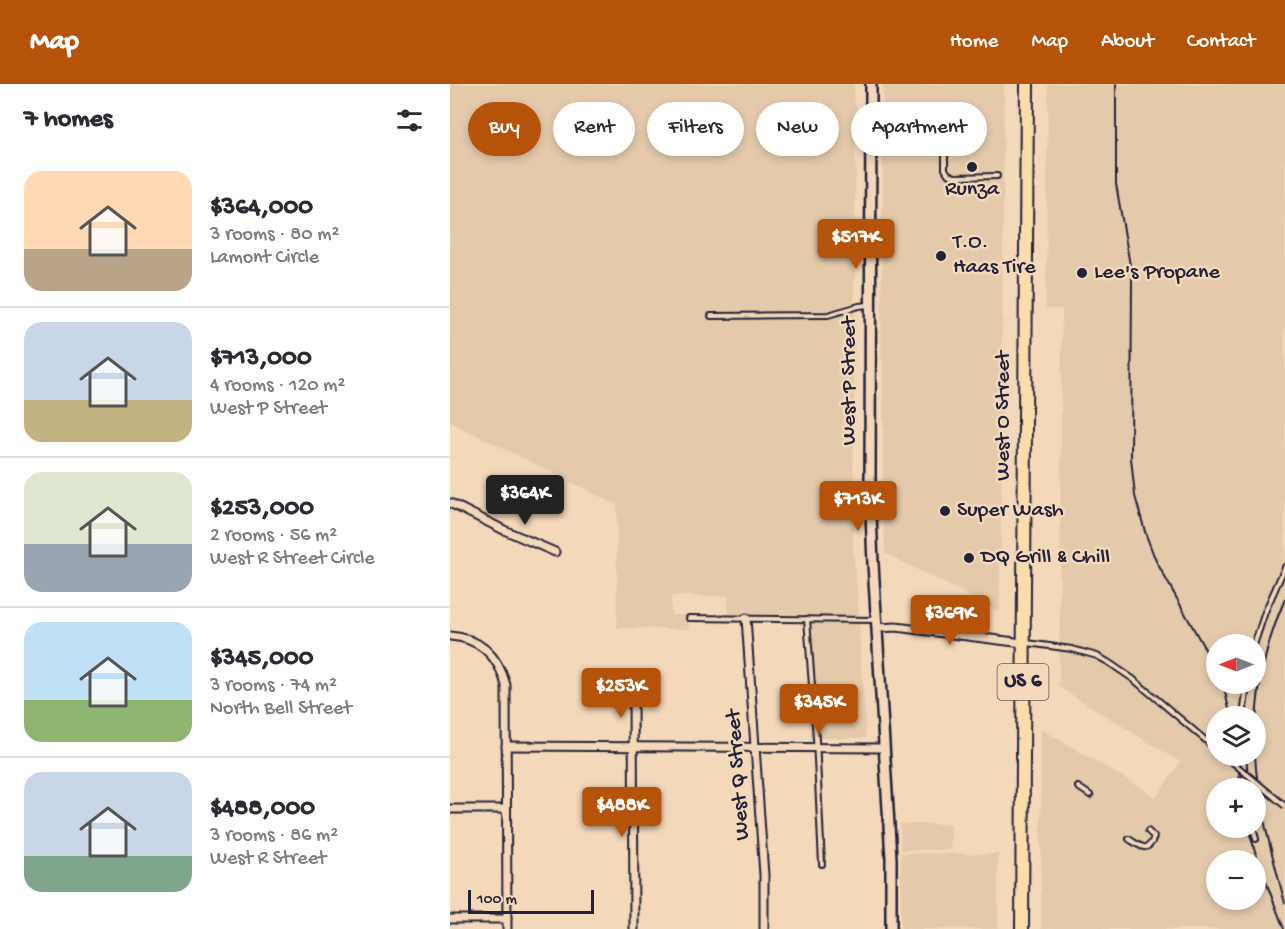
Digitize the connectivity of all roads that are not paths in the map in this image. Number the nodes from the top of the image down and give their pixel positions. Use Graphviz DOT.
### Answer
graph roads {
  1 [pos="871,84"];
  2 [pos="1027,84"];
  3 [pos="945,156"];
  4 [pos="997,177"];
  5 [pos="869,305"];
  6 [pos="711,316"];
  7 [pos="450,503"];
  8 [pos="555,552"];
  9 [pos="1285,567"];
  10 [pos="689,618"];
  11 [pos="746,618"];
  12 [pos="807,619"];
  13 [pos="876,624"];
  14 [pos="1258,634"];
  15 [pos="450,636"];
  16 [pos="1023,643"];
  17 [pos="633,691"];
  18 [pos="1206,741"];
  19 [pos="506,746"];
  20 [pos="634,747"];
  21 [pos="754,747"];
  22 [pos="816,747"];
  23 [pos="884,747"];
  24 [pos="1237,766"];
  25 [pos="1078,787"];
  26 [pos="1090,795"];
  27 [pos="1285,806"];
  28 [pos="450,809"];
  29 [pos="506,809"];
  30 [pos="1148,831"];
  31 [pos="1129,839"];
  32 [pos="822,864"];
  33 [pos="450,919"];
  34 [pos="507,919"];
  35 [pos="507,929"];
  36 [pos="634,929"];
  37 [pos="764,929"];
  38 [pos="891,929"];
  39 [pos="1022,929"];
  1 -- 5 [label="street, West P Street"];
  2 -- 16 [label="main road, West O Street / US 6"];
  3 -- 4 [label="lane"];
  5 -- 6 [label="lane"];
  5 -- 13 [label="street, West P Street"];
  7 -- 8 [label="street"];
  9 -- 14 [label="lane"];
  10 -- 11 [label="lane"];
  11 -- 12 [label="lane"];
  11 -- 21 [label="street, West Q Street"];
  12 -- 13 [label="lane"];
  12 -- 22 [label="lane"];
  13 -- 16 [label="street"];
  13 -- 23 [label="street, West P Street"];
  15 -- 19 [label="street"];
  16 -- 18 [label="lane"];
  16 -- 39 [label="main road, West O Street / US 6"];
  17 -- 20 [label="street"];
  19 -- 20 [label="street"];
  19 -- 29 [label="street"];
  20 -- 21 [label="street"];
  20 -- 36 [label="street"];
  21 -- 22 [label="street"];
  21 -- 37 [label="street, West Q Street"];
  22 -- 23 [label="street"];
  22 -- 32 [label="lane"];
  23 -- 38 [label="street, West P Street"];
  24 -- 27 [label="lane, bridge"];
  25 -- 26 [label="lane"];
  28 -- 29 [label="street"];
  29 -- 34 [label="street"];
  30 -- 31 [label="lane"];
  33 -- 34 [label="street"];
  34 -- 35 [label="street"];
}
